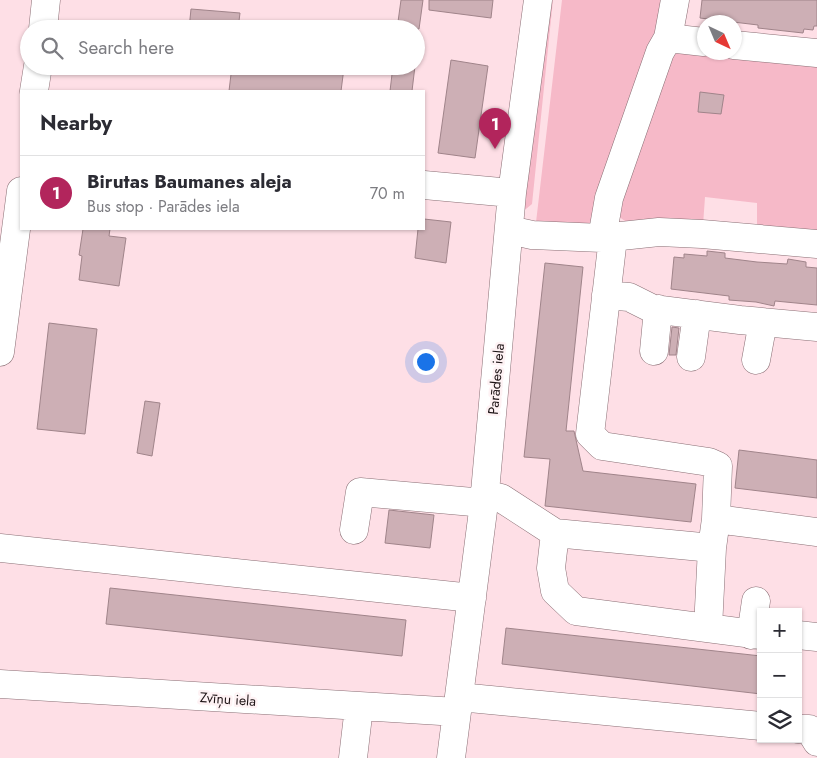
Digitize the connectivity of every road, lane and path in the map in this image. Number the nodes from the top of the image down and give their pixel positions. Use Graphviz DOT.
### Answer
graph roads {
  1 [pos="46,0"];
  2 [pos="538,0"];
  3 [pos="675,0"];
  4 [pos="44,20"];
  5 [pos="668,38"];
  6 [pos="697,41"];
  7 [pos="742,46"];
  8 [pos="817,53"];
  9 [pos="37,75"];
  10 [pos="34,90"];
  11 [pos="425,185"];
  12 [pos="512,193"];
  13 [pos="20,199"];
  14 [pos="509,230"];
  15 [pos="608,238"];
  16 [pos="817,244"];
  17 [pos="606,294"];
  18 [pos="658,309"];
  19 [pos="697,314"];
  20 [pos="763,322"];
  21 [pos="817,327"];
  22 [pos="654,351"];
  23 [pos="0,352"];
  24 [pos="691,357"];
  25 [pos="756,360"];
  26 [pos="485,499"];
  27 [pos="716,519"];
  28 [pos="354,530"];
  29 [pos="817,532"];
  30 [pos="555,533"];
  31 [pos="0,548"];
  32 [pos="712,548"];
  33 [pos="472,598"];
  34 [pos="756,601"];
  35 [pos="708,628"];
  36 [pos="756,634"];
  37 [pos="802,635"];
  38 [pos="817,637"];
  39 [pos="0,684"];
  40 [pos="458,705"];
  41 [pos="358,707"];
  42 [pos="757,726"];
  43 [pos="802,729"];
  44 [pos="817,742"];
  45 [pos="353,758"];
  46 [pos="451,758"];
  1 -- 4 [label="street"];
  2 -- 12 [label="street, Parādes iela"];
  3 -- 5 [label="street"];
  5 -- 6 [label="street"];
  5 -- 15 [label="street"];
  7 -- 8 [label="street"];
  9 -- 10 [label="street"];
  11 -- 12 [label="street"];
  12 -- 14 [label="street, Parādes iela"];
  13 -- 23 [label="street"];
  14 -- 15 [label="street"];
  14 -- 26 [label="street, Parādes iela"];
  15 -- 16 [label="street"];
  15 -- 17 [label="street"];
  17 -- 18 [label="street"];
  17 -- 27 [label="street"];
  18 -- 19 [label="street"];
  18 -- 22 [label="street"];
  19 -- 20 [label="street"];
  19 -- 24 [label="street"];
  20 -- 21 [label="street"];
  20 -- 25 [label="street"];
  26 -- 28 [label="street"];
  26 -- 30 [label="street"];
  26 -- 33 [label="street, Parādes iela"];
  27 -- 29 [label="street"];
  27 -- 32 [label="street"];
  30 -- 32 [label="street"];
  30 -- 35 [label="street"];
  31 -- 33 [label="street"];
  32 -- 35 [label="street"];
  33 -- 40 [label="street, Parādes iela"];
  34 -- 36 [label="street"];
  35 -- 36 [label="street"];
  37 -- 38 [label="street"];
  39 -- 41 [label="street, Zvīņu iela"];
  40 -- 41 [label="street, Zvīņu iela"];
  40 -- 42 [label="street, Zvīņu iela"];
  40 -- 46 [label="street, Parādes iela"];
  41 -- 45 [label="street"];
  43 -- 44 [label="street"];
}
